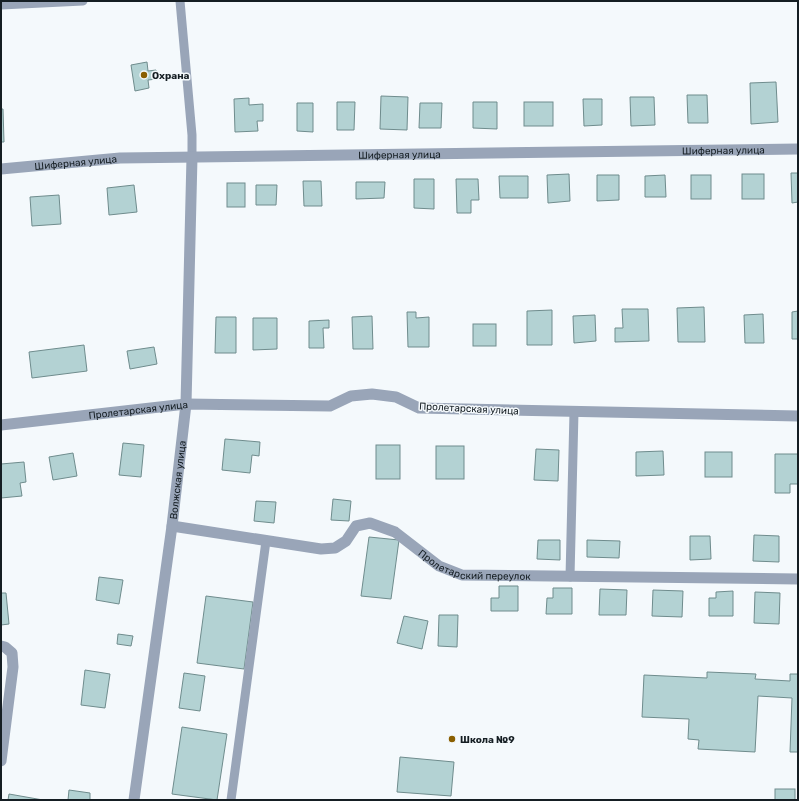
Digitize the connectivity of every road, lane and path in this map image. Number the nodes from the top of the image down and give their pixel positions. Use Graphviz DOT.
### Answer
graph roads {
  1 [pos="83,1"];
  2 [pos="180,1"];
  3 [pos="1,5"];
  4 [pos="798,149"];
  5 [pos="192,157"];
  6 [pos="1,169"];
  7 [pos="186,404"];
  8 [pos="574,412"];
  9 [pos="798,416"];
  10 [pos="1,425"];
  11 [pos="172,526"];
  12 [pos="266,541"];
  13 [pos="570,577"];
  14 [pos="798,579"];
  15 [pos="1,646"];
  16 [pos="1,761"];
  17 [pos="134,800"];
  18 [pos="231,800"];
  1 -- 3 [label="lane"];
  2 -- 5 [label="lane"];
  4 -- 5 [label="street, Шиферная улица"];
  5 -- 6 [label="street, Шиферная улица"];
  5 -- 7 [label="street, Волжская улица"];
  7 -- 8 [label="street, Пролетарская улица"];
  7 -- 10 [label="street, Пролетарская улица"];
  7 -- 11 [label="street, Волжская улица"];
  8 -- 9 [label="street, Пролетарская улица"];
  8 -- 13 [label="lane"];
  11 -- 12 [label="street, Пролетарский переулок"];
  11 -- 17 [label="street, Волжская улица"];
  12 -- 13 [label="street, Пролетарский переулок"];
  12 -- 18 [label="lane"];
  13 -- 14 [label="street, Пролетарский переулок"];
  15 -- 16 [label="street"];
}
